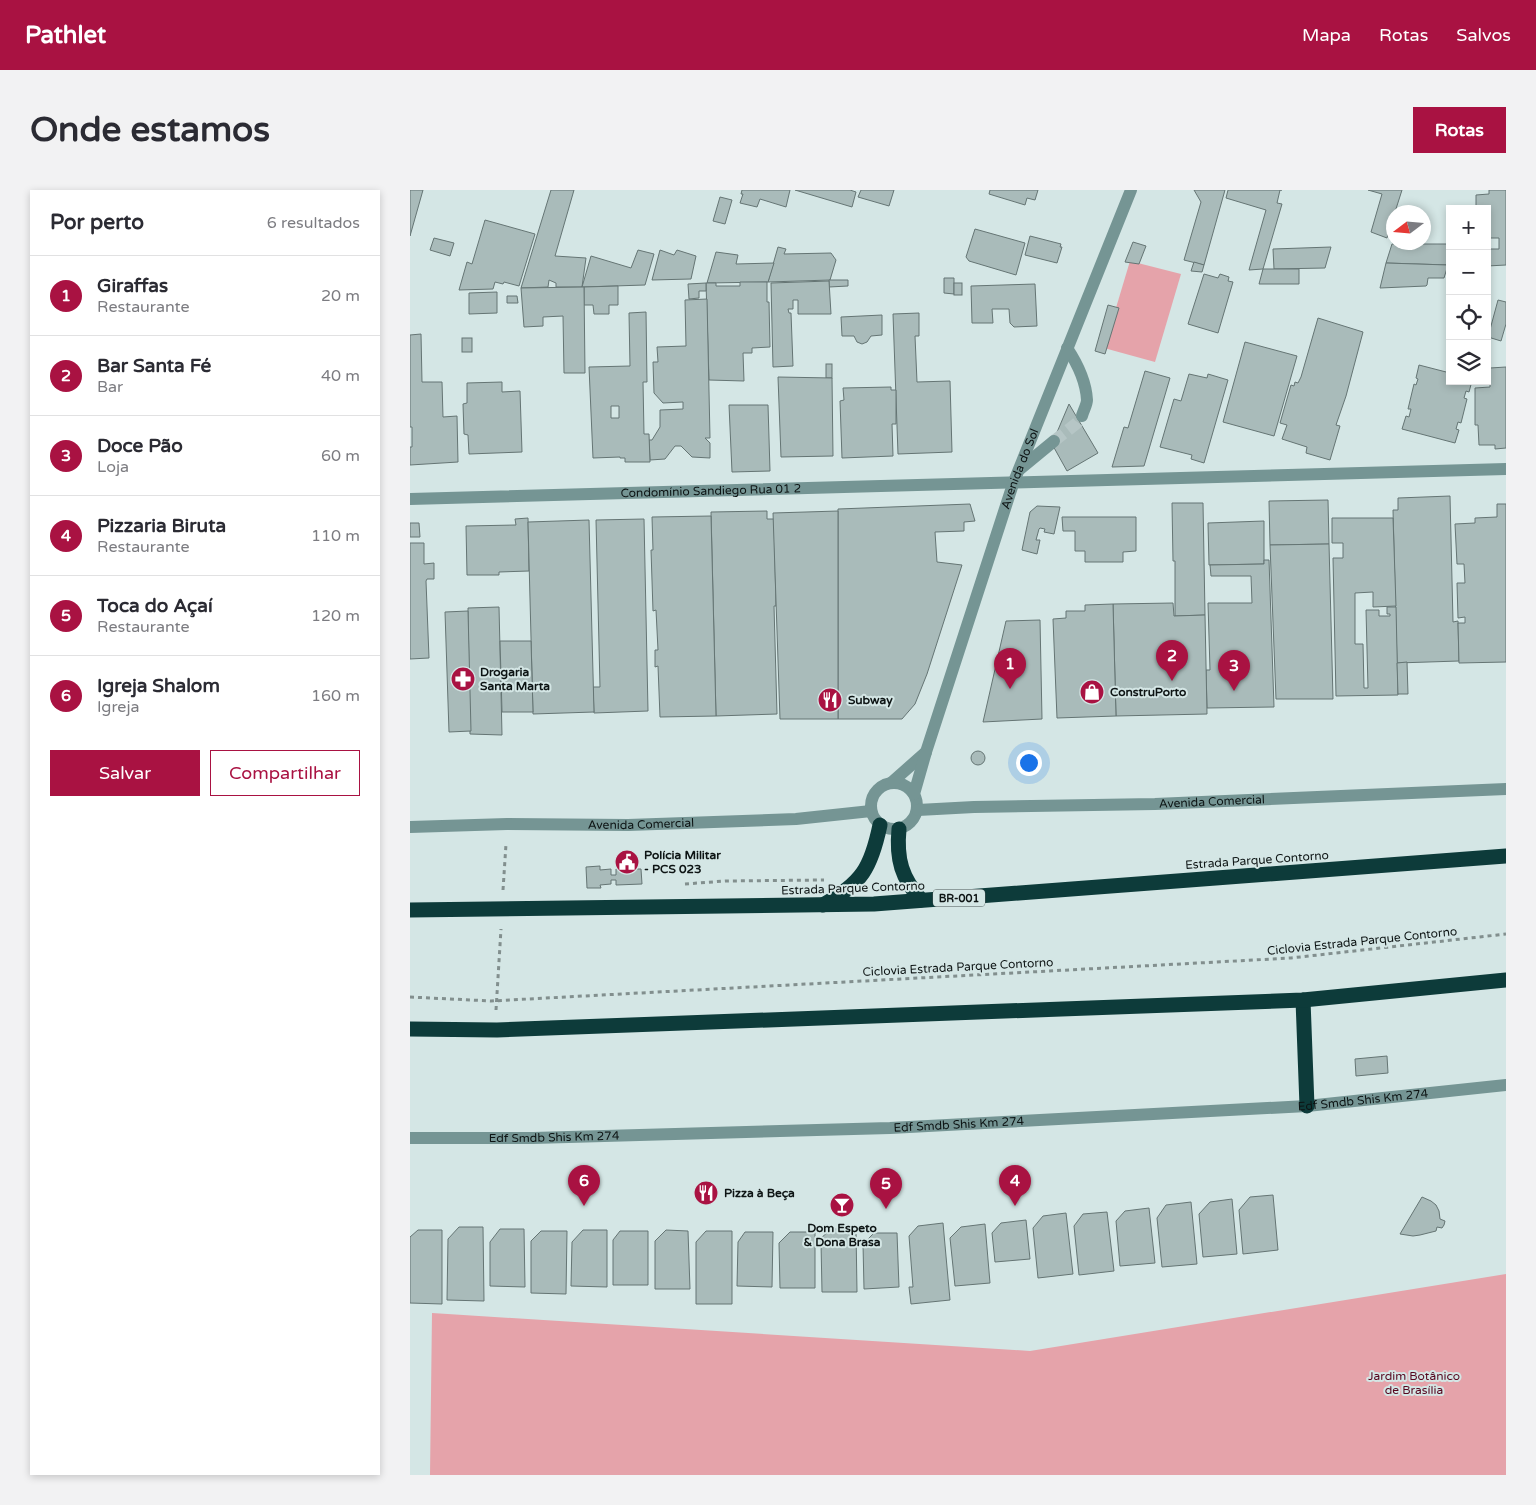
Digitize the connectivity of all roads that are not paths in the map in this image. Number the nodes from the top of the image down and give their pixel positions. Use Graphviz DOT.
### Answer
graph roads {
  1 [pos="1131,190"];
  2 [pos="1067,348"];
  3 [pos="1082,416"];
  4 [pos="1054,441"];
  5 [pos="1506,469"];
  6 [pos="1018,470"];
  7 [pos="1013,484"];
  8 [pos="410,500"];
  9 [pos="926,752"];
  10 [pos="891,783"];
  11 [pos="1506,788"];
  12 [pos="914,794"];
  13 [pos="918,810"];
  14 [pos="871,811"];
  15 [pos="880,825"];
  16 [pos="410,827"];
  17 [pos="899,830"];
  18 [pos="1506,856"];
  19 [pos="921,900"];
  20 [pos="822,906"];
  21 [pos="410,910"];
  22 [pos="1506,980"];
  23 [pos="1304,1000"];
  24 [pos="410,1030"];
  25 [pos="1506,1085"];
  26 [pos="1307,1106"];
  27 [pos="410,1138"];
  1 -- 2 [label="street, Avenida do Sol"];
  2 -- 3 [label="street"];
  2 -- 6 [label="street, Avenida do Sol"];
  4 -- 6 [label="street"];
  5 -- 7 [label="street, Condomínio Sandiego Rua 01 2"];
  6 -- 7 [label="street, Avenida do Sol"];
  7 -- 8 [label="street, Condomínio Sandiego Rua 01 2"];
  7 -- 9 [label="street, Avenida do Sol"];
  9 -- 10 [label="street"];
  9 -- 12 [label="street, Avenida do Sol"];
  10 -- 12 [label="street"];
  10 -- 14 [label="street"];
  11 -- 13 [label="street, Avenida Comercial"];
  12 -- 13 [label="street"];
  13 -- 17 [label="street"];
  14 -- 15 [label="street"];
  14 -- 16 [label="street, Avenida Comercial"];
  15 -- 17 [label="street"];
  15 -- 20 [label="highway"];
  17 -- 19 [label="highway"];
  18 -- 19 [label="highway, Estrada Parque Contorno / BR-001"];
  19 -- 20 [label="highway, Estrada Parque Contorno / BR-001"];
  20 -- 21 [label="highway, Estrada Parque Contorno / BR-001"];
  22 -- 23 [label="highway"];
  23 -- 24 [label="highway"];
  23 -- 26 [label="highway"];
  25 -- 26 [label="street, Edf Smdb Shis Km 274"];
  26 -- 27 [label="street, Edf Smdb Shis Km 274"];
}
